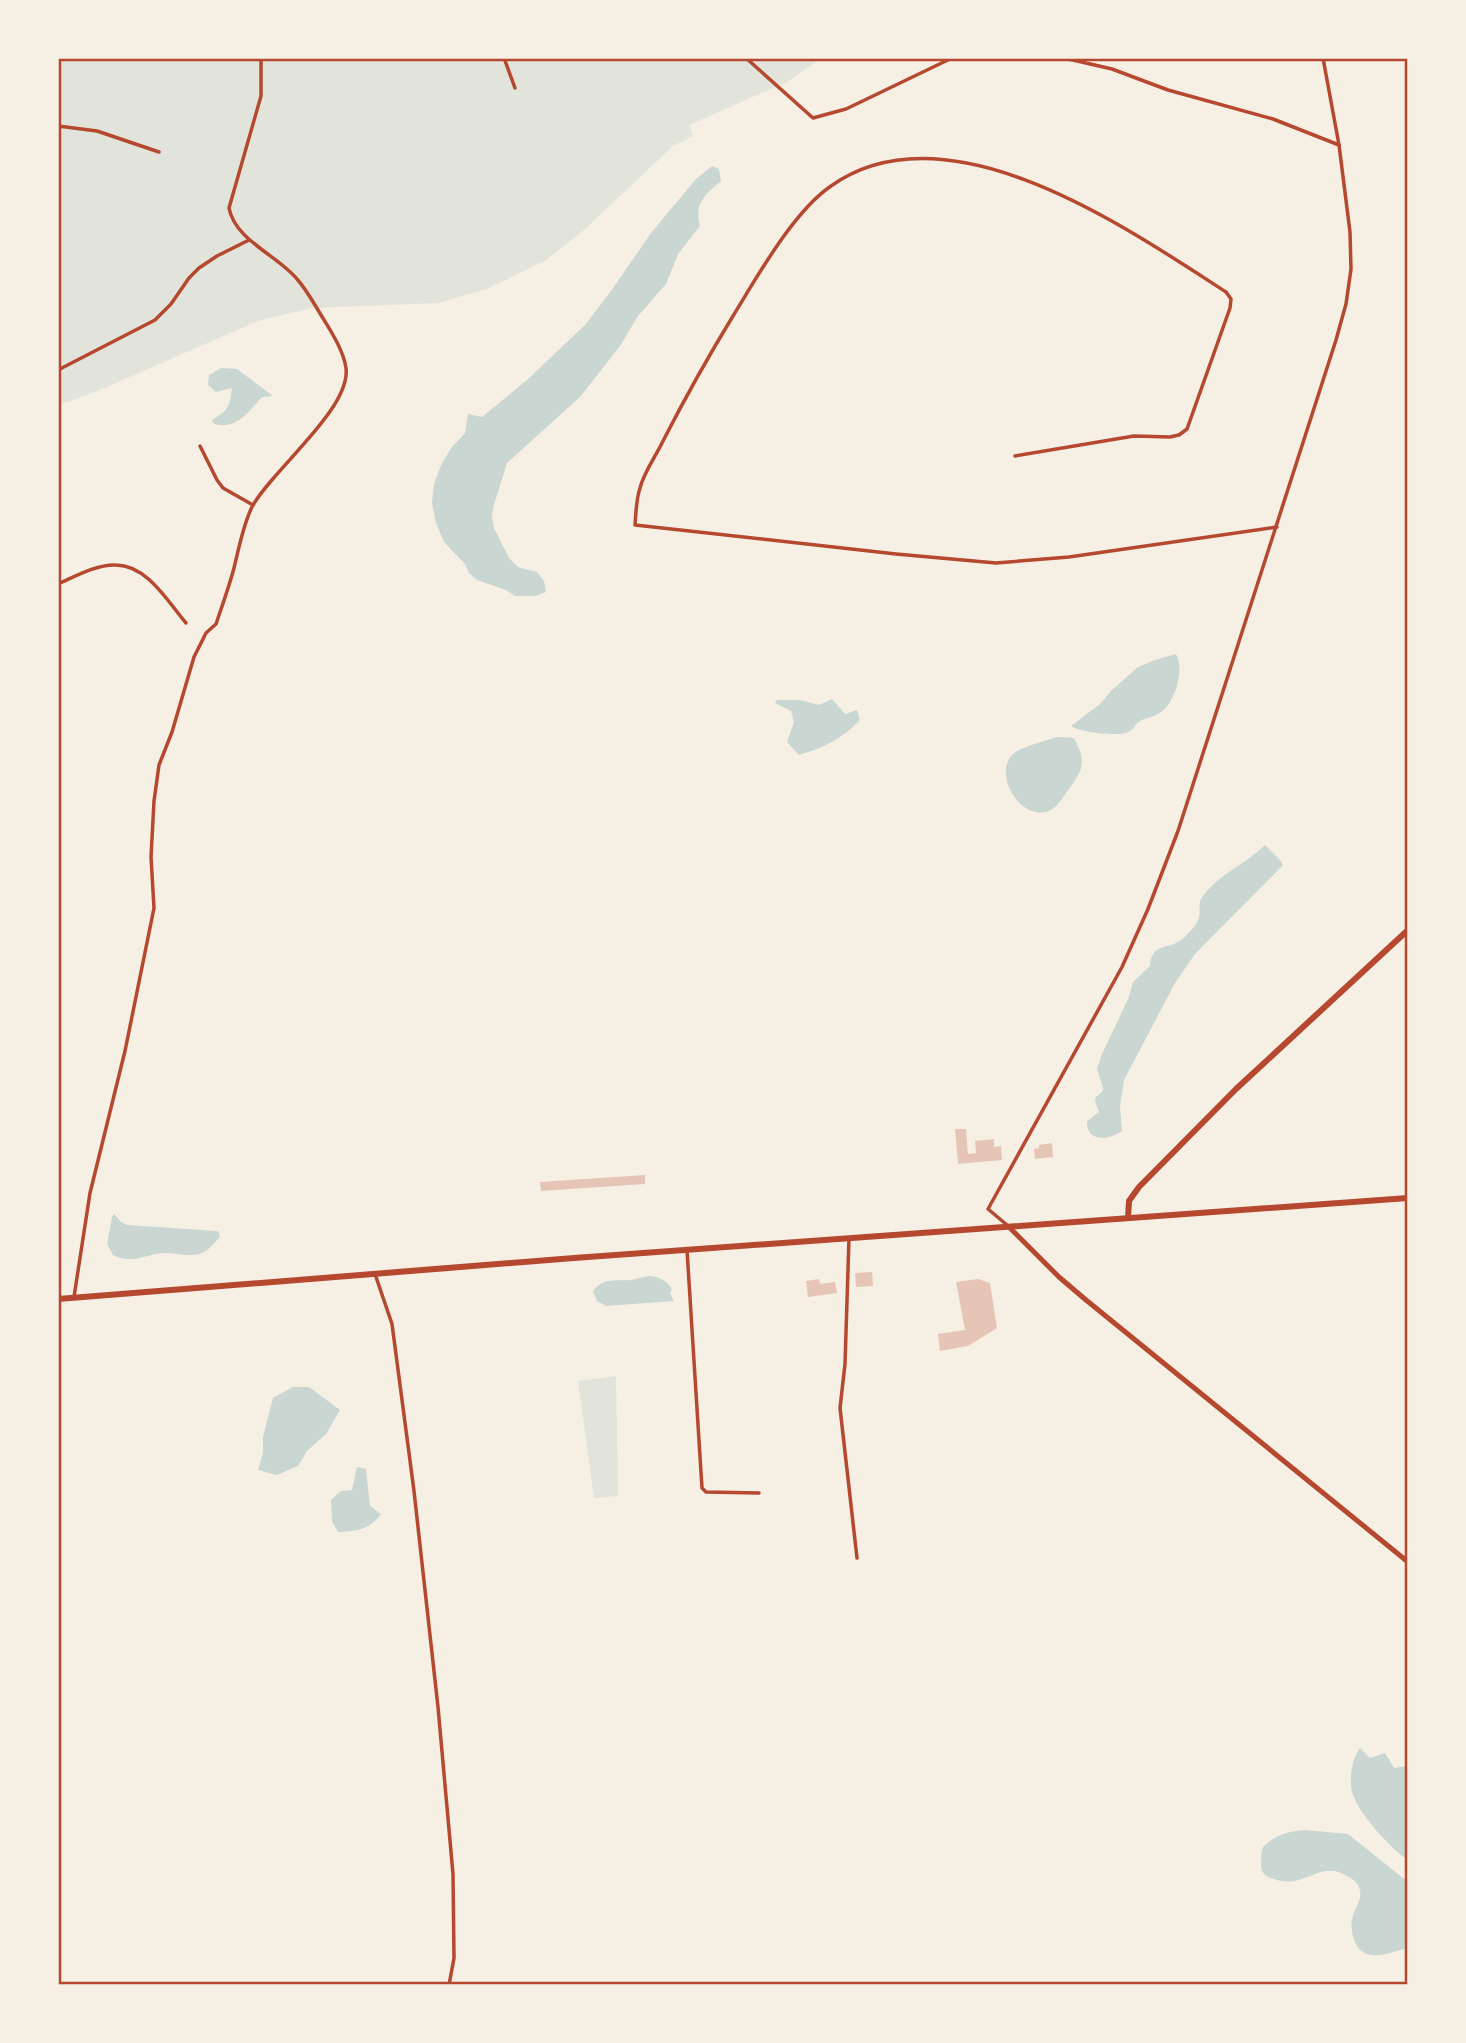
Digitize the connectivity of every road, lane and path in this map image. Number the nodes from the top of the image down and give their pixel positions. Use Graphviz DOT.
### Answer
graph roads {
  1 [pos="261,58"];
  2 [pos="505,58"];
  3 [pos="746,58"];
  4 [pos="952,58"];
  5 [pos="1064,58"];
  6 [pos="1323,58"];
  7 [pos="515,88"];
  8 [pos="58,126"];
  9 [pos="1339,145"];
  10 [pos="159,152"];
  11 [pos="250,240"];
  12 [pos="58,370"];
  13 [pos="201,446"];
  14 [pos="1015,456"];
  15 [pos="253,505"];
  16 [pos="1277,527"];
  17 [pos="58,582"];
  18 [pos="186,623"];
  19 [pos="1408,930"];
  20 [pos="1408,1198"];
  21 [pos="1128,1218"];
  22 [pos="1009,1227"];
  23 [pos="849,1238"];
  24 [pos="687,1250"];
  25 [pos="375,1274"];
  26 [pos="74,1298"];
  27 [pos="58,1299"];
  28 [pos="760,1493"];
  29 [pos="857,1558"];
  30 [pos="1408,1562"];
  31 [pos="449,1985"];
  1 -- 11 [label="street"];
  2 -- 7 [label="street"];
  3 -- 4 [label="street"];
  5 -- 9 [label="street"];
  6 -- 9 [label="street"];
  8 -- 10 [label="street"];
  9 -- 16 [label="street"];
  11 -- 12 [label="street"];
  11 -- 15 [label="street"];
  13 -- 15 [label="street"];
  14 -- 16 [label="street"];
  15 -- 26 [label="street"];
  16 -- 22 [label="street"];
  17 -- 18 [label="street"];
  19 -- 21 [label="main road"];
  20 -- 21 [label="main road"];
  21 -- 22 [label="main road"];
  22 -- 23 [label="main road"];
  22 -- 30 [label="main road"];
  23 -- 24 [label="main road"];
  23 -- 29 [label="street"];
  24 -- 25 [label="main road"];
  24 -- 28 [label="street"];
  25 -- 26 [label="main road"];
  25 -- 31 [label="street"];
  26 -- 27 [label="main road"];
}
